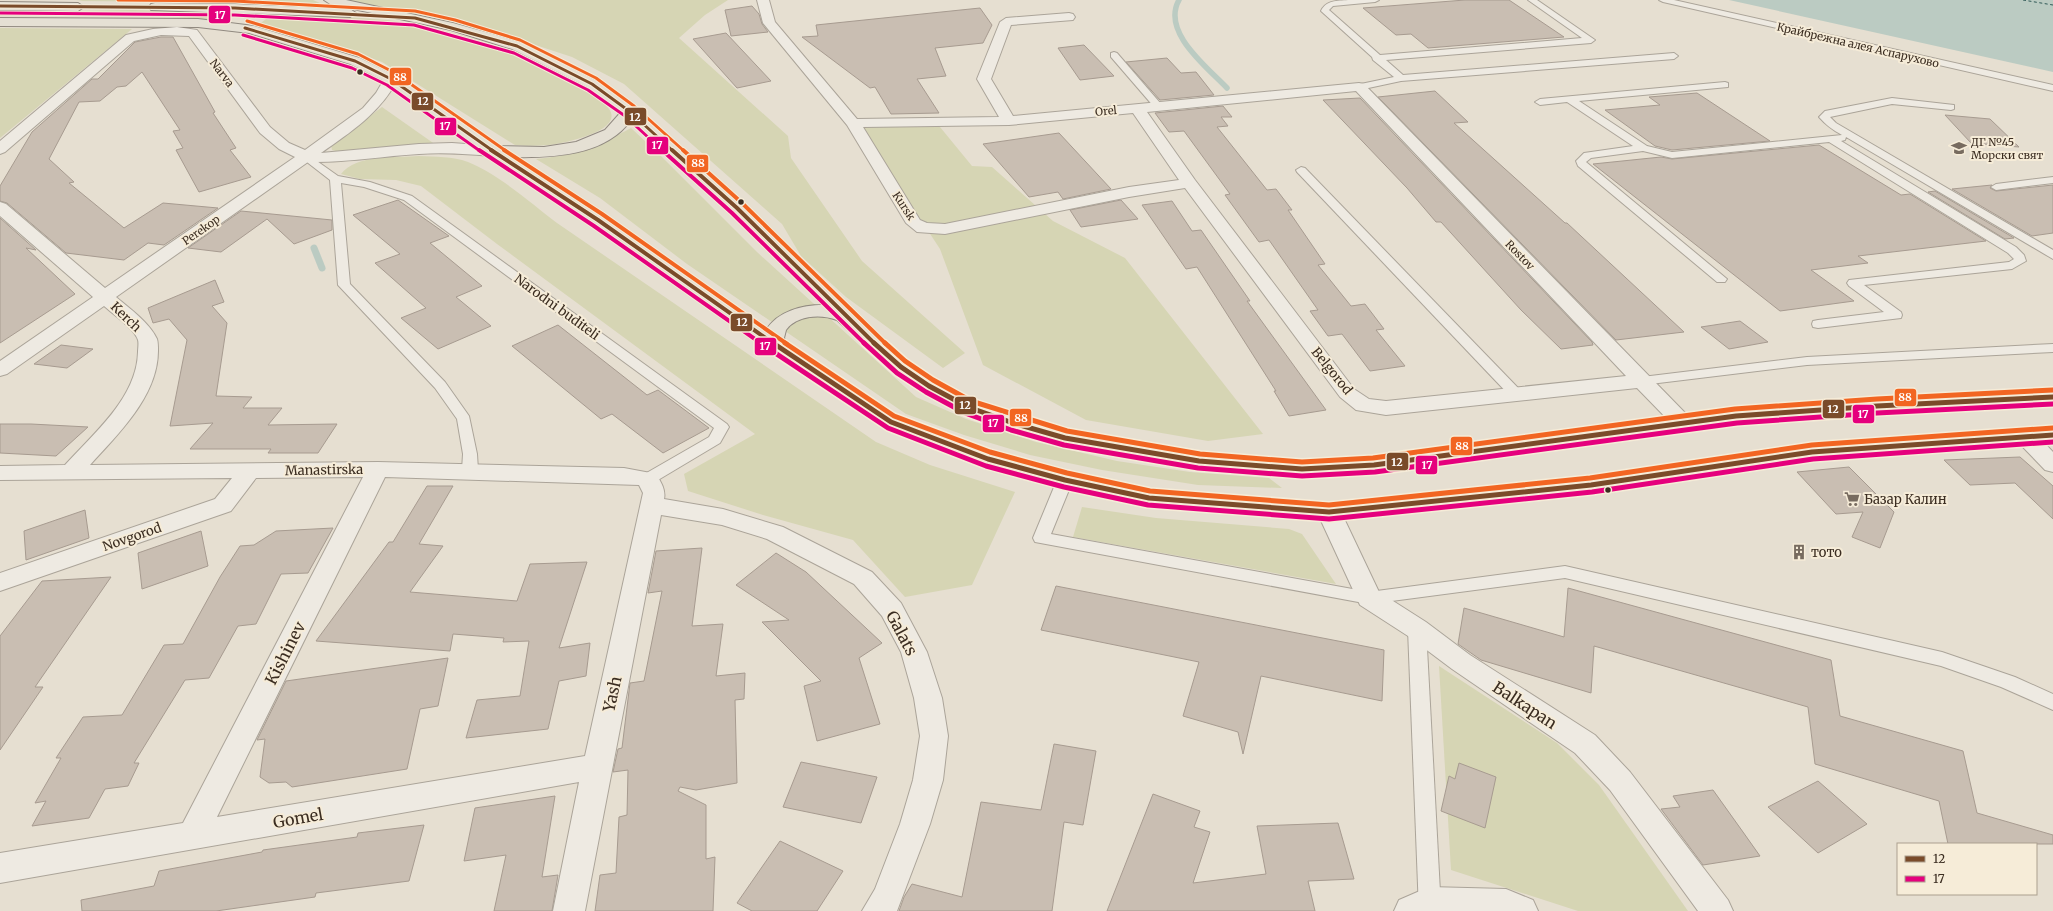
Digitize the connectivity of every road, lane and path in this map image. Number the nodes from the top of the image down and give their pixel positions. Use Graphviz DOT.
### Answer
graph roads {
  1 [pos="51,0"];
  2 [pos="330,0"];
  3 [pos="763,0"];
  4 [pos="1375,0"];
  5 [pos="1532,0"];
  6 [pos="1663,0"];
  7 [pos="0,5"];
  8 [pos="294,10"];
  9 [pos="1069,17"];
  10 [pos="415,18"];
  11 [pos="0,22"];
  12 [pos="250,29"];
  13 [pos="1114,55"];
  14 [pos="1674,56"];
  15 [pos="1376,58"];
  16 [pos="1400,78"];
  17 [pos="391,79"];
  18 [pos="1725,85"];
  19 [pos="1359,87"];
  20 [pos="2053,88"];
  21 [pos="1570,100"];
  22 [pos="1540,102"];
  23 [pos="1158,106"];
  24 [pos="1951,107"];
  25 [pos="1137,108"];
  26 [pos="629,111"];
  27 [pos="1009,121"];
  28 [pos="853,123"];
  29 [pos="1852,137"];
  30 [pos="1831,139"];
  31 [pos="1643,148"];
  32 [pos="0,149"];
  33 [pos="493,151"];
  34 [pos="308,157"];
  35 [pos="1302,170"];
  36 [pos="335,179"];
  37 [pos="2053,180"];
  38 [pos="1189,183"];
  39 [pos="1996,187"];
  40 [pos="0,207"];
  41 [pos="2053,255"];
  42 [pos="1721,279"];
  43 [pos="105,296"];
  44 [pos="844,316"];
  45 [pos="1818,324"];
  46 [pos="778,346"];
  47 [pos="2053,348"];
  48 [pos="0,370"];
  49 [pos="1642,381"];
  50 [pos="1516,395"];
  51 [pos="2053,397"];
  52 [pos="1683,422"];
  53 [pos="2053,435"];
  54 [pos="2025,436"];
  55 [pos="2053,465"];
  56 [pos="378,470"];
  57 [pos="470,470"];
  58 [pos="249,471"];
  59 [pos="71,472"];
  60 [pos="0,473"];
  61 [pos="1065,480"];
  62 [pos="650,492"];
  63 [pos="1329,512"];
  64 [pos="8,579"];
  65 [pos="0,598"];
  66 [pos="1369,598"];
  67 [pos="1418,629"];
  68 [pos="2053,702"];
  69 [pos="597,766"];
  70 [pos="192,836"];
  71 [pos="0,868"];
  72 [pos="1423,908"];
  73 [pos="569,911"];
  74 [pos="878,911"];
  75 [pos="1522,911"];
  76 [pos="1717,911"];
  1 -- 7 [label="main road"];
  2 -- 10 [label="main road"];
  3 -- 28 [label="street, Kursk"];
  4 -- 15 [label="lane"];
  5 -- 15 [label="lane"];
  6 -- 20 [label="lane, Крайбрежна алея Аспарухово"];
  7 -- 8 [label="main road"];
  8 -- 10 [label="main road"];
  8 -- 12 [label="main road"];
  9 -- 27 [label="street"];
  10 -- 26 [label="main road"];
  11 -- 12 [label="main road"];
  12 -- 17 [label="main road"];
  13 -- 23 [label="lane"];
  14 -- 16 [label="lane"];
  15 -- 16 [label="lane"];
  16 -- 19 [label="lane"];
  17 -- 33 [label="main road"];
  17 -- 34 [label="street, Perekop"];
  18 -- 21 [label="lane"];
  19 -- 23 [label="street, Orel"];
  19 -- 49 [label="street, Rostov"];
  21 -- 22 [label="lane"];
  21 -- 31 [label="lane"];
  23 -- 25 [label="street, Orel"];
  24 -- 29 [label="lane"];
  25 -- 27 [label="street, Orel"];
  25 -- 38 [label="street, Belgorod"];
  26 -- 33 [label="main road"];
  26 -- 44 [label="main road"];
  27 -- 28 [label="street, Orel"];
  28 -- 38 [label="street, Kursk"];
  29 -- 30 [label="lane"];
  29 -- 41 [label="lane"];
  30 -- 31 [label="lane"];
  30 -- 45 [label="lane"];
  31 -- 42 [label="lane"];
  32 -- 34 [label="street, Narva"];
  33 -- 34 [label="street"];
  33 -- 46 [label="main road"];
  34 -- 36 [label="lane"];
  34 -- 43 [label="street, Perekop"];
  35 -- 50 [label="lane"];
  36 -- 57 [label="lane"];
  36 -- 62 [label="lane, Narodni buditeli"];
  37 -- 39 [label="lane"];
  38 -- 50 [label="street, Belgorod"];
  40 -- 43 [label="street, Kerch"];
  43 -- 48 [label="street, Perekop"];
  43 -- 59 [label="street, Kerch"];
  44 -- 46 [label="main road"];
  44 -- 52 [label="main road"];
  46 -- 61 [label="main road"];
  47 -- 49 [label="lane"];
  49 -- 50 [label="street, Belgorod"];
  49 -- 52 [label="street, Rostov"];
  51 -- 52 [label="main road"];
  53 -- 54 [label="main road"];
  54 -- 55 [label="street"];
  54 -- 63 [label="main road"];
  56 -- 57 [label="street, Manastirska"];
  56 -- 58 [label="street, Manastirska"];
  56 -- 70 [label="street, Kishinev"];
  57 -- 62 [label="street, Manastirska"];
  58 -- 59 [label="street, Manastirska"];
  58 -- 64 [label="street, Novgorod"];
  59 -- 60 [label="street, Manastirska"];
  61 -- 63 [label="main road"];
  61 -- 66 [label="lane"];
  62 -- 69 [label="street, Yash"];
  62 -- 74 [label="street, Galats"];
  63 -- 66 [label="street"];
  64 -- 65 [label="street"];
  66 -- 67 [label="street, Balkapan"];
  66 -- 68 [label="lane"];
  67 -- 72 [label="lane"];
  67 -- 76 [label="street, Balkapan"];
  69 -- 70 [label="street, Gomel"];
  69 -- 73 [label="street, Yash"];
  70 -- 71 [label="street, Gomel"];
  72 -- 75 [label="street"];
}
